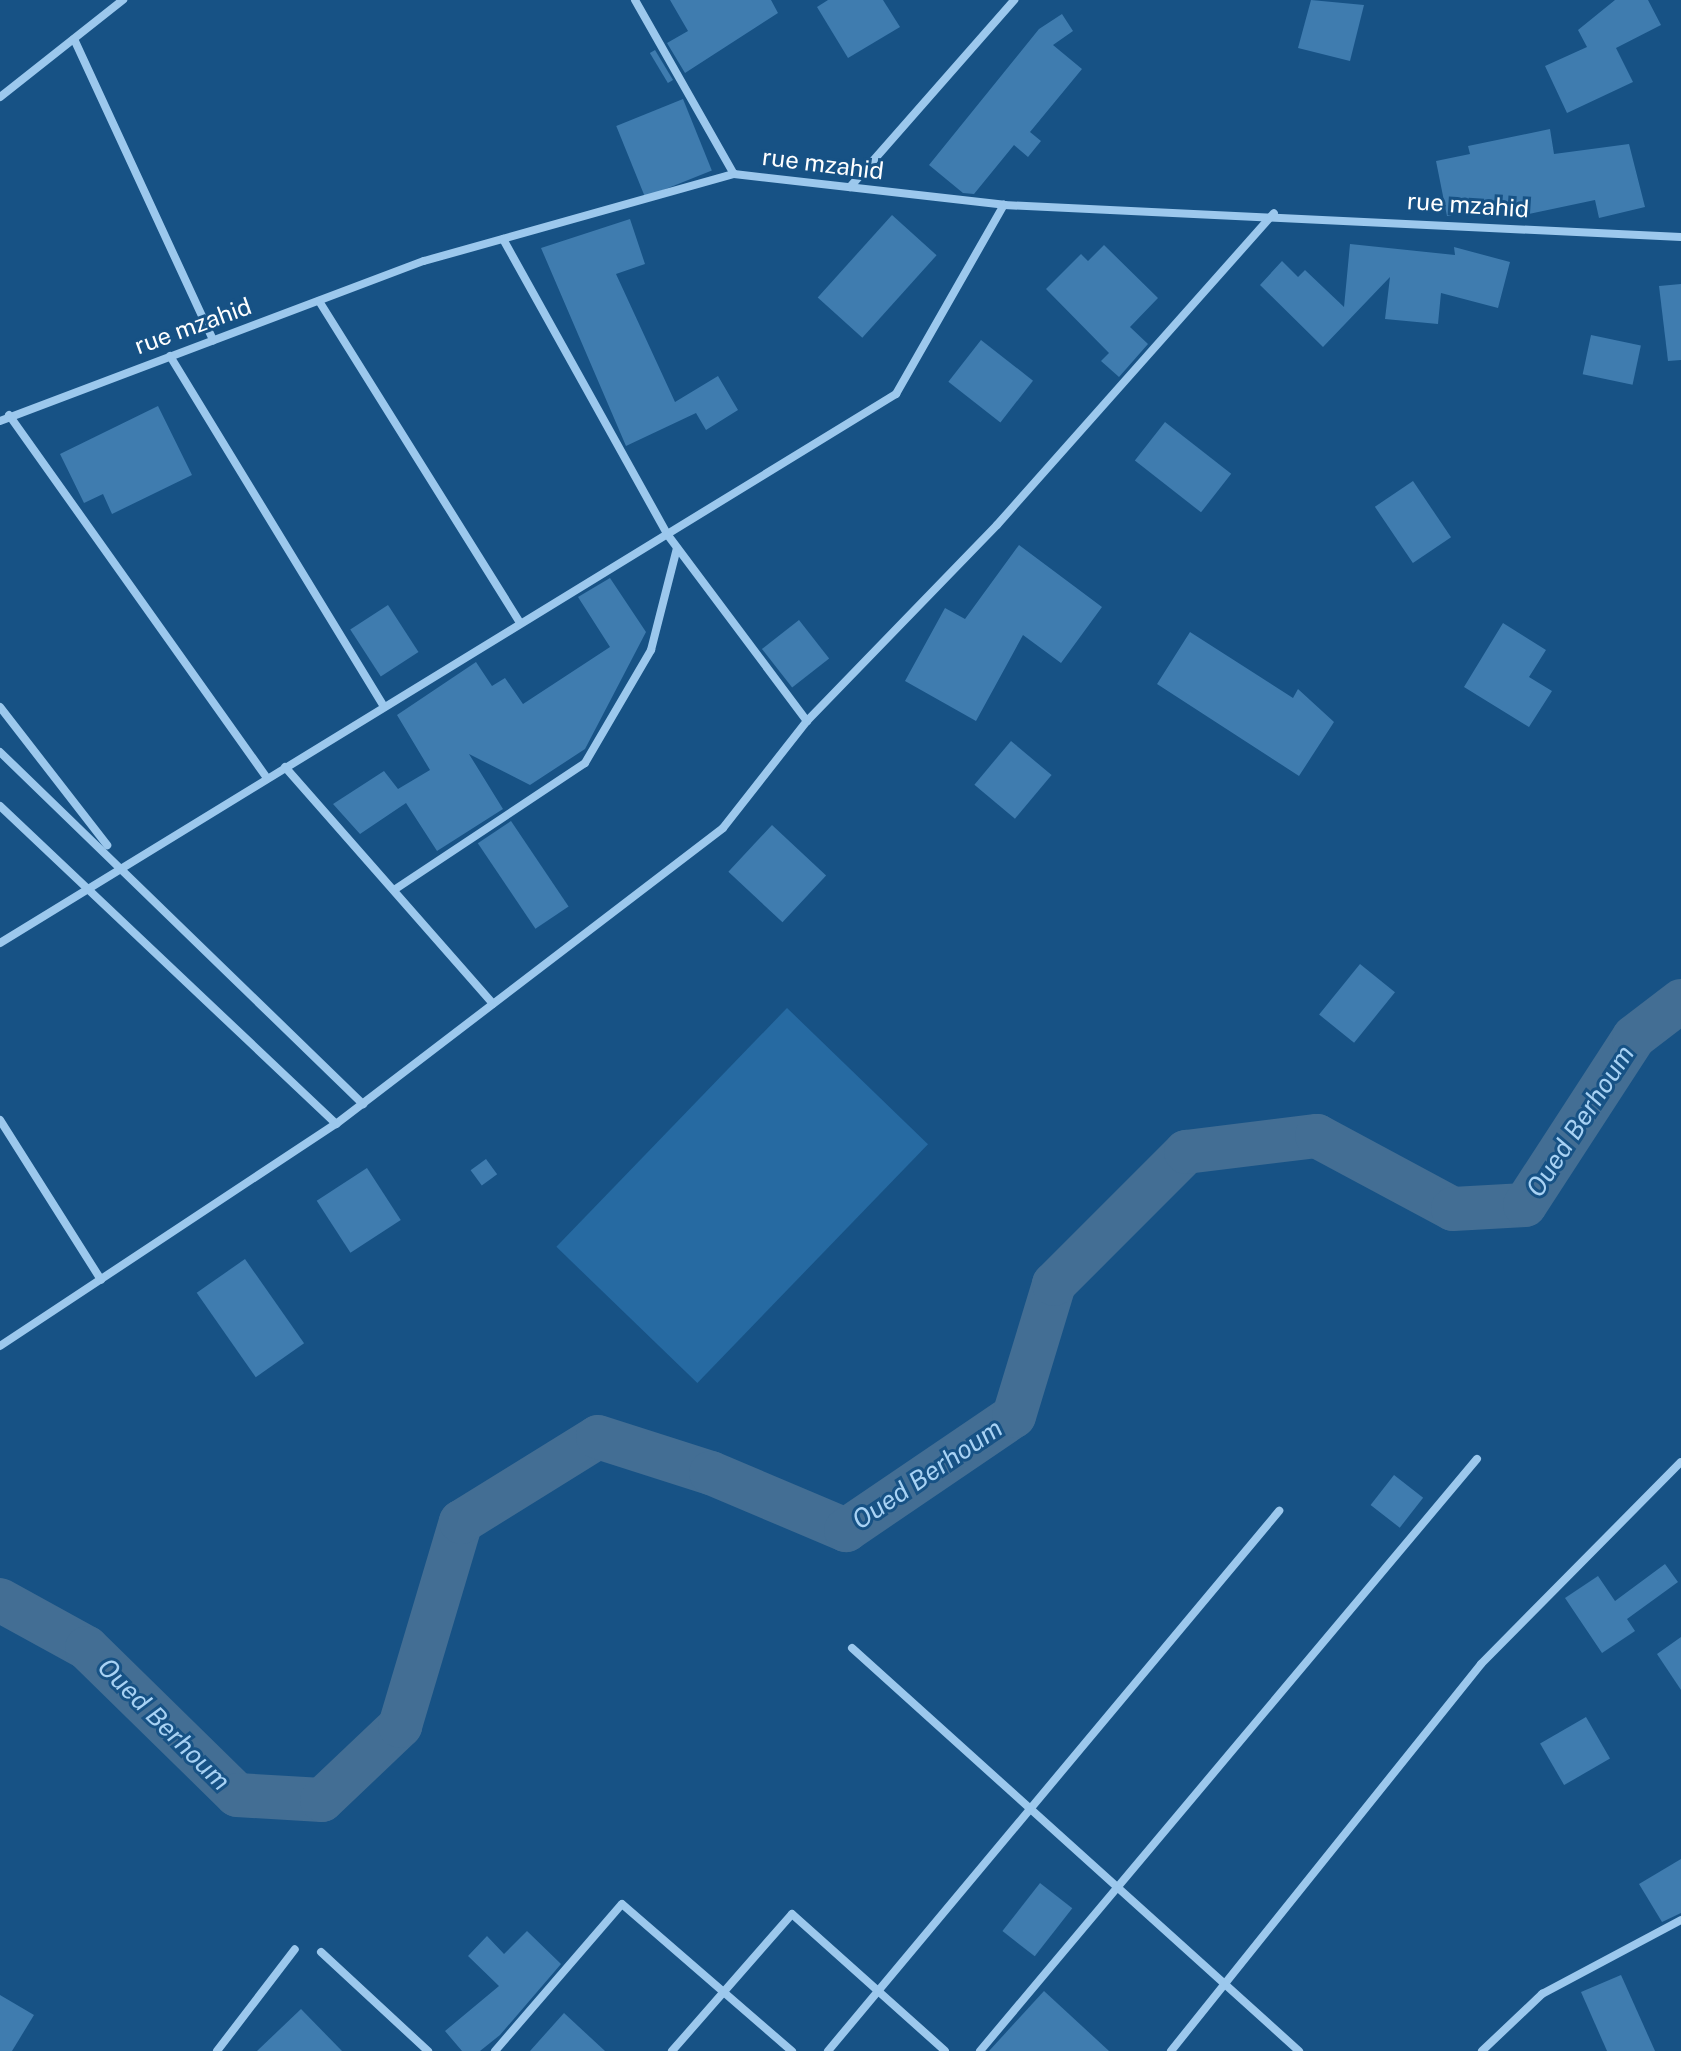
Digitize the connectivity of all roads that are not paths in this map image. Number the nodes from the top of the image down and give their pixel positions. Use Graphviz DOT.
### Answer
graph roads {
  1 [pos="123,0"];
  2 [pos="635,0"];
  3 [pos="1014,0"];
  4 [pos="74,39"];
  5 [pos="0,97"];
  6 [pos="734,174"];
  7 [pos="850,187"];
  8 [pos="1004,205"];
  9 [pos="1274,213"];
  10 [pos="1681,237"];
  11 [pos="503,239"];
  12 [pos="319,301"];
  13 [pos="213,340"];
  14 [pos="170,356"];
  15 [pos="9,415"];
  16 [pos="0,421"];
  17 [pos="667,534"];
  18 [pos="677,548"];
  19 [pos="520,623"];
  20 [pos="0,707"];
  21 [pos="384,707"];
  22 [pos="807,721"];
  23 [pos="0,752"];
  24 [pos="285,767"];
  25 [pos="267,778"];
  26 [pos="0,806"];
  27 [pos="123,866"];
  28 [pos="84,890"];
  29 [pos="394,890"];
  30 [pos="0,943"];
  31 [pos="493,1004"];
  32 [pos="363,1104"];
  33 [pos="0,1120"];
  34 [pos="336,1124"];
  35 [pos="101,1280"];
  36 [pos="0,1346"];
  37 [pos="1477,1459"];
  38 [pos="1681,1462"];
  39 [pos="1279,1511"];
  40 [pos="852,1648"];
  41 [pos="1030,1809"];
  42 [pos="1117,1888"];
  43 [pos="1681,1920"];
  44 [pos="295,1949"];
  45 [pos="321,1952"];
  46 [pos="1223,1985"];
  47 [pos="724,1989"];
  48 [pos="878,1993"];
  49 [pos="217,2051"];
  50 [pos="428,2051"];
  51 [pos="495,2051"];
  52 [pos="672,2051"];
  53 [pos="792,2051"];
  54 [pos="828,2051"];
  55 [pos="945,2051"];
  56 [pos="980,2051"];
  57 [pos="1171,2051"];
  58 [pos="1299,2051"];
  59 [pos="1482,2051"];
  1 -- 4 [label="street"];
  2 -- 6 [label="street"];
  3 -- 7 [label="street"];
  4 -- 5 [label="street"];
  4 -- 13 [label="street"];
  6 -- 7 [label="street, rue mzahid"];
  6 -- 11 [label="street, rue mzahid"];
  7 -- 8 [label="street, rue mzahid"];
  8 -- 9 [label="street, rue mzahid"];
  8 -- 17 [label="street"];
  9 -- 10 [label="street, rue mzahid"];
  9 -- 22 [label="street"];
  11 -- 12 [label="street, rue mzahid"];
  11 -- 17 [label="street"];
  12 -- 13 [label="street, rue mzahid"];
  12 -- 19 [label="street"];
  13 -- 14 [label="street, rue mzahid"];
  14 -- 15 [label="street, rue mzahid"];
  14 -- 21 [label="street"];
  15 -- 16 [label="street, rue mzahid"];
  15 -- 25 [label="street"];
  17 -- 18 [label="street"];
  17 -- 19 [label="street"];
  18 -- 22 [label="street"];
  18 -- 29 [label="street"];
  19 -- 21 [label="street"];
  20 -- 27 [label="street"];
  21 -- 24 [label="street"];
  22 -- 31 [label="street"];
  23 -- 27 [label="street"];
  24 -- 25 [label="street"];
  24 -- 29 [label="street"];
  25 -- 27 [label="street"];
  26 -- 28 [label="street"];
  27 -- 28 [label="street"];
  27 -- 32 [label="street"];
  28 -- 30 [label="street"];
  28 -- 34 [label="street"];
  29 -- 31 [label="street"];
  31 -- 32 [label="street"];
  32 -- 34 [label="street"];
  33 -- 35 [label="street"];
  34 -- 35 [label="street"];
  35 -- 36 [label="street"];
  37 -- 42 [label="street"];
  38 -- 46 [label="street"];
  39 -- 41 [label="street"];
  40 -- 41 [label="street"];
  41 -- 42 [label="street"];
  41 -- 48 [label="street"];
  42 -- 46 [label="street"];
  42 -- 56 [label="street"];
  43 -- 59 [label="street"];
  44 -- 49 [label="street"];
  45 -- 50 [label="street"];
  46 -- 57 [label="street"];
  46 -- 58 [label="street"];
  47 -- 48 [label="street"];
  47 -- 51 [label="street"];
  47 -- 52 [label="street"];
  47 -- 53 [label="street"];
  48 -- 54 [label="street"];
  48 -- 55 [label="street"];
}
